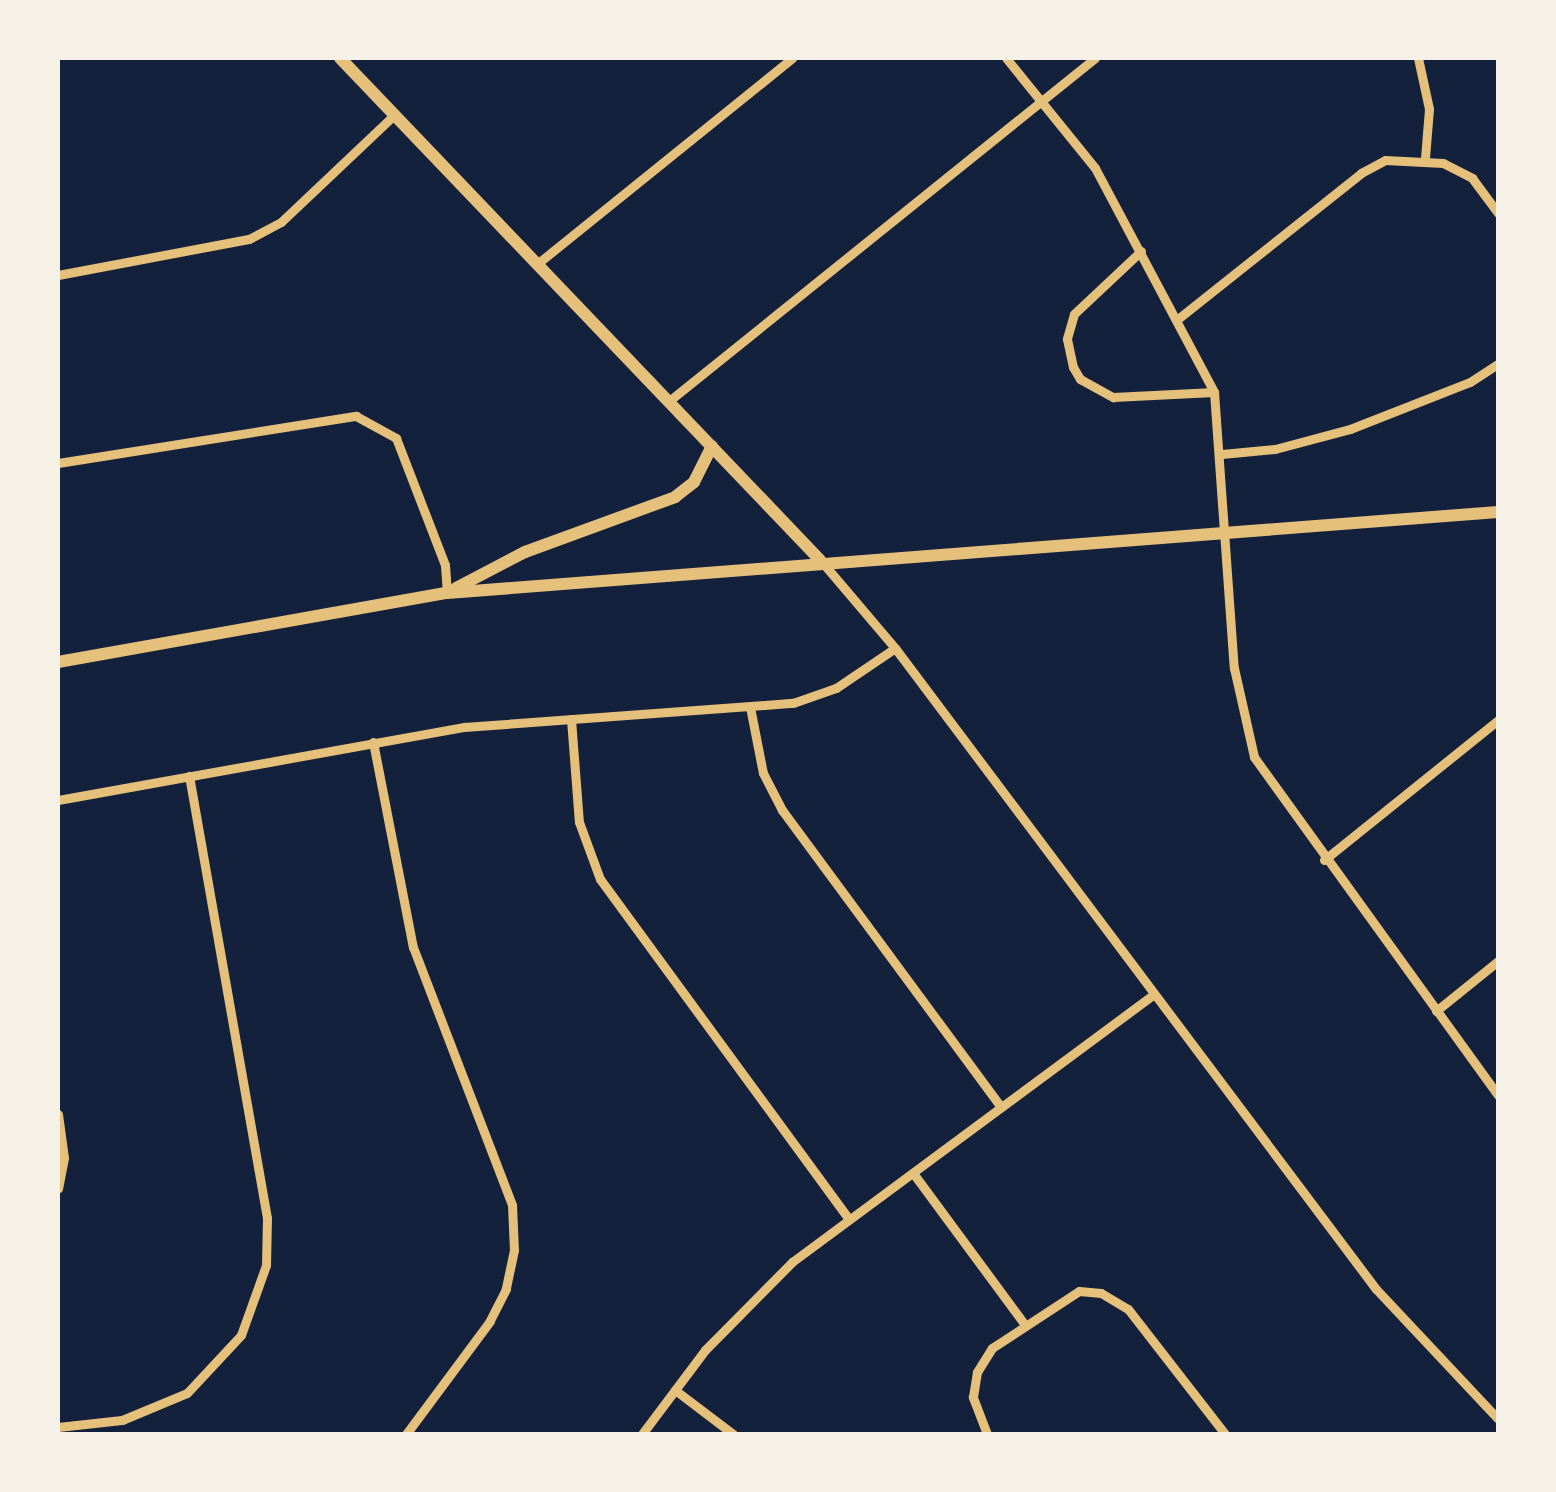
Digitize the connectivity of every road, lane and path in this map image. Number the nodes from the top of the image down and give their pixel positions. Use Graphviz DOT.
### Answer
graph roads {
  1 [pos="340,58"];
  2 [pos="792,58"];
  3 [pos="1006,58"];
  4 [pos="1095,58"];
  5 [pos="1418,58"];
  6 [pos="1040,99"];
  7 [pos="394,115"];
  8 [pos="1425,158"];
  9 [pos="1498,212"];
  10 [pos="1141,251"];
  11 [pos="537,264"];
  12 [pos="58,274"];
  13 [pos="1179,318"];
  14 [pos="1498,364"];
  15 [pos="1214,392"];
  16 [pos="670,400"];
  17 [pos="712,446"];
  18 [pos="1222,454"];
  19 [pos="58,463"];
  20 [pos="1498,512"];
  21 [pos="1226,530"];
  22 [pos="820,560"];
  23 [pos="447,593"];
  24 [pos="895,648"];
  25 [pos="58,662"];
  26 [pos="750,707"];
  27 [pos="572,718"];
  28 [pos="1498,720"];
  29 [pos="373,742"];
  30 [pos="189,776"];
  31 [pos="58,800"];
  32 [pos="1324,860"];
  33 [pos="1498,961"];
  34 [pos="1153,995"];
  35 [pos="1436,1010"];
  36 [pos="1498,1095"];
  37 [pos="1001,1108"];
  38 [pos="58,1114"];
  39 [pos="912,1173"];
  40 [pos="58,1188"];
  41 [pos="849,1219"];
  42 [pos="1025,1325"];
  43 [pos="676,1390"];
  44 [pos="1498,1419"];
  45 [pos="58,1427"];
  46 [pos="406,1434"];
  47 [pos="642,1434"];
  48 [pos="733,1434"];
  49 [pos="987,1434"];
  50 [pos="1225,1434"];
  1 -- 7 [label="main road"];
  2 -- 11 [label="street"];
  3 -- 6 [label="street"];
  4 -- 6 [label="street"];
  5 -- 8 [label="street"];
  6 -- 10 [label="street"];
  6 -- 16 [label="street"];
  7 -- 11 [label="main road"];
  7 -- 12 [label="street"];
  8 -- 9 [label="street"];
  8 -- 13 [label="street"];
  10 -- 13 [label="street"];
  10 -- 15 [label="street"];
  11 -- 16 [label="main road"];
  13 -- 15 [label="street"];
  14 -- 18 [label="street"];
  15 -- 18 [label="street"];
  16 -- 17 [label="main road"];
  17 -- 22 [label="main road"];
  17 -- 23 [label="main road"];
  18 -- 21 [label="street"];
  19 -- 23 [label="street"];
  20 -- 21 [label="main road"];
  21 -- 22 [label="main road"];
  21 -- 32 [label="street"];
  22 -- 23 [label="main road"];
  22 -- 24 [label="street"];
  23 -- 25 [label="main road"];
  24 -- 26 [label="street"];
  24 -- 34 [label="street"];
  26 -- 27 [label="street"];
  26 -- 37 [label="street"];
  27 -- 29 [label="street"];
  27 -- 41 [label="street"];
  28 -- 32 [label="street"];
  29 -- 30 [label="street"];
  29 -- 46 [label="street"];
  30 -- 31 [label="street"];
  30 -- 45 [label="street"];
  32 -- 35 [label="street"];
  33 -- 35 [label="street"];
  34 -- 37 [label="street"];
  34 -- 44 [label="street"];
  35 -- 36 [label="street"];
  37 -- 39 [label="street"];
  38 -- 40 [label="street"];
  39 -- 41 [label="street"];
  39 -- 42 [label="street"];
  41 -- 43 [label="street"];
  42 -- 49 [label="street"];
  42 -- 50 [label="street"];
  43 -- 47 [label="street"];
  43 -- 48 [label="street"];
}
